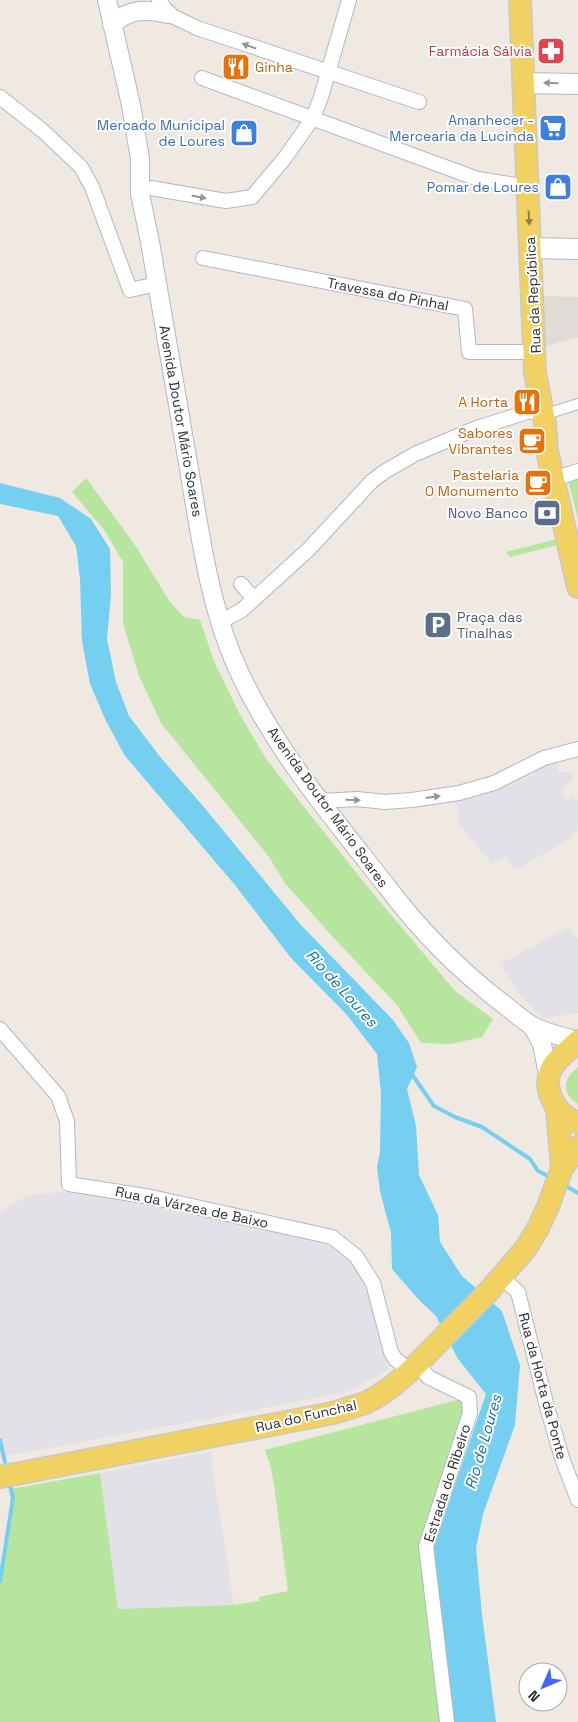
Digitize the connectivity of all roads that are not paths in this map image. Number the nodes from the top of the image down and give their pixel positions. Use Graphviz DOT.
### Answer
graph roads {
  1 [pos="107,0"];
  2 [pos="349,0"];
  3 [pos="520,0"];
  4 [pos="126,7"];
  5 [pos="163,7"];
  6 [pos="328,72"];
  7 [pos="202,78"];
  8 [pos="524,83"];
  9 [pos="578,84"];
  10 [pos="0,96"];
  11 [pos="418,102"];
  12 [pos="313,118"];
  13 [pos="144,174"];
  14 [pos="528,186"];
  15 [pos="530,248"];
  16 [pos="578,249"];
  17 [pos="203,258"];
  18 [pos="157,284"];
  19 [pos="535,352"];
  20 [pos="578,404"];
  21 [pos="543,413"];
  22 [pos="578,472"];
  23 [pos="554,480"];
  24 [pos="578,583"];
  25 [pos="241,584"];
  26 [pos="254,599"];
  27 [pos="220,622"];
  28 [pos="578,749"];
  29 [pos="321,801"];
  30 [pos="532,1026"];
  31 [pos="0,1029"];
  32 [pos="578,1041"];
  33 [pos="549,1079"];
  34 [pos="557,1109"];
  35 [pos="578,1123"];
  36 [pos="578,1147"];
  37 [pos="562,1168"];
  38 [pos="496,1284"];
  39 [pos="419,1361"];
  40 [pos="0,1477"];
  41 [pos="578,1500"];
  42 [pos="447,1722"];
  1 -- 4 [label="street, Avenida Doutor Mário Soares"];
  2 -- 6 [label="street"];
  3 -- 8 [label="main road, Rua da República"];
  4 -- 5 [label="street"];
  4 -- 13 [label="street, Avenida Doutor Mário Soares"];
  6 -- 5 [label="street, one-way"];
  6 -- 11 [label="street"];
  6 -- 12 [label="street"];
  7 -- 12 [label="street"];
  9 -- 8 [label="main road, one-way"];
  8 -- 14 [label="main road, Rua da República"];
  10 -- 18 [label="street"];
  13 -- 12 [label="street, one-way"];
  12 -- 14 [label="street"];
  13 -- 18 [label="street, Avenida Doutor Mário Soares"];
  14 -- 15 [label="main road, Rua da República, one-way"];
  15 -- 16 [label="main road"];
  15 -- 19 [label="main road, Rua da República"];
  17 -- 19 [label="street, Travessa do Pinhal"];
  18 -- 27 [label="street, Avenida Doutor Mário Soares"];
  19 -- 21 [label="main road, Rua da República"];
  20 -- 21 [label="street"];
  21 -- 23 [label="main road, Rua da República"];
  21 -- 26 [label="street"];
  22 -- 23 [label="street"];
  23 -- 24 [label="main road, Rua da República"];
  25 -- 26 [label="street"];
  26 -- 27 [label="street"];
  27 -- 29 [label="street, Avenida Doutor Mário Soares"];
  29 -- 28 [label="street, one-way"];
  29 -- 30 [label="street, Avenida Doutor Mário Soares"];
  30 -- 32 [label="street, Avenida Doutor Mário Soares"];
  30 -- 33 [label="street, Avenida Doutor Mário Soares"];
  31 -- 39 [label="street, Rua da Várzea de Baixo"];
  32 -- 33 [label="main road"];
  33 -- 34 [label="main road, Rua do Funchal"];
  34 -- 35 [label="main road"];
  34 -- 37 [label="main road, Rua do Funchal"];
  36 -- 37 [label="main road, Rua do Funchal"];
  37 -- 38 [label="main road, Rua do Funchal"];
  38 -- 39 [label="main road, Rua do Funchal"];
  38 -- 41 [label="street, Rua da Horta da Ponte"];
  39 -- 40 [label="main road, Rua do Funchal"];
  39 -- 42 [label="street, Estrada do Ribeiro"];
}
